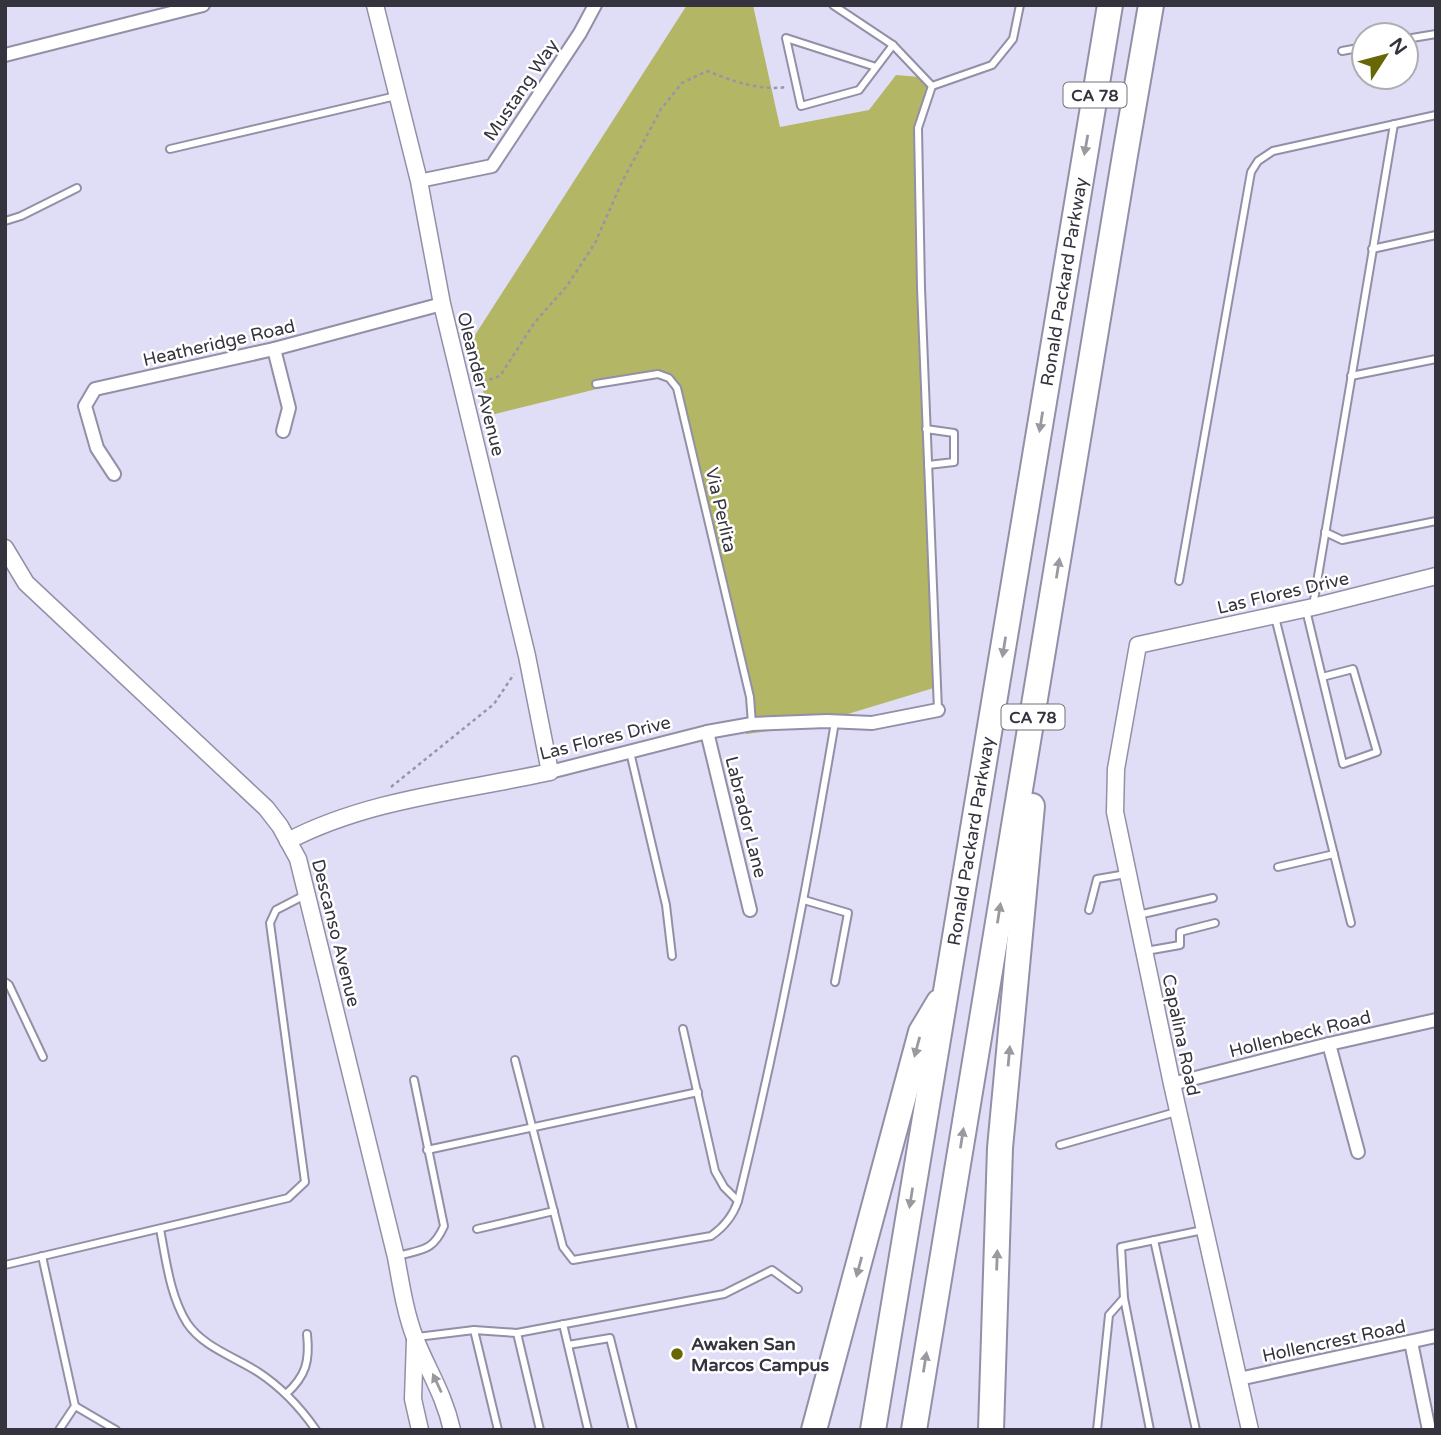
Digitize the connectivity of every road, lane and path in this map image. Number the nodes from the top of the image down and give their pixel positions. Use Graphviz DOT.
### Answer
graph roads {
  1 [pos="203,5"];
  2 [pos="375,5"];
  3 [pos="595,5"];
  4 [pos="832,5"];
  5 [pos="1020,5"];
  6 [pos="1110,5"];
  7 [pos="1151,5"];
  8 [pos="892,44"];
  9 [pos="1350,50"];
  10 [pos="1342,51"];
  11 [pos="5,55"];
  12 [pos="876,67"];
  13 [pos="796,85"];
  14 [pos="932,86"];
  15 [pos="398,96"];
  16 [pos="1436,115"];
  17 [pos="1394,124"];
  18 [pos="170,149"];
  19 [pos="419,181"];
  20 [pos="77,188"];
  21 [pos="5,221"];
  22 [pos="1436,235"];
  23 [pos="1372,249"];
  24 [pos="442,303"];
  25 [pos="274,349"];
  26 [pos="1436,359"];
  27 [pos="1351,376"];
  28 [pos="596,384"];
  29 [pos="462,389"];
  30 [pos="926,429"];
  31 [pos="284,431"];
  32 [pos="928,465"];
  33 [pos="114,474"];
  34 [pos="1436,521"];
  35 [pos="1325,532"];
  36 [pos="5,548"];
  37 [pos="1436,576"];
  38 [pos="1179,581"];
  39 [pos="1310,608"];
  40 [pos="1274,615"];
  41 [pos="1049,622"];
  42 [pos="1138,645"];
  43 [pos="527,656"];
  44 [pos="1322,677"];
  45 [pos="938,710"];
  46 [pos="835,722"];
  47 [pos="752,724"];
  48 [pos="707,732"];
  49 [pos="630,752"];
  50 [pos="550,772"];
  51 [pos="391,787"];
  52 [pos="288,841"];
  53 [pos="1334,854"];
  54 [pos="1278,867"];
  55 [pos="1128,873"];
  56 [pos="307,894"];
  57 [pos="1213,898"];
  58 [pos="804,900"];
  59 [pos="750,910"];
  60 [pos="1089,910"];
  61 [pos="1136,915"];
  62 [pos="1215,923"];
  63 [pos="1352,923"];
  64 [pos="1144,951"];
  65 [pos="672,956"];
  66 [pos="5,982"];
  67 [pos="835,982"];
  68 [pos="948,986"];
  69 [pos="1436,1020"];
  70 [pos="683,1029"];
  71 [pos="1329,1044"];
  72 [pos="43,1057"];
  73 [pos="515,1060"];
  74 [pos="414,1080"];
  75 [pos="1172,1084"];
  76 [pos="698,1092"];
  77 [pos="1178,1111"];
  78 [pos="532,1128"];
  79 [pos="1060,1146"];
  80 [pos="427,1150"];
  81 [pos="1358,1152"];
  82 [pos="738,1201"];
  83 [pos="554,1211"];
  84 [pos="160,1229"];
  85 [pos="477,1229"];
  86 [pos="1205,1229"];
  87 [pos="1154,1240"];
  88 [pos="42,1256"];
  89 [pos="396,1257"];
  90 [pos="5,1265"];
  91 [pos="798,1289"];
  92 [pos="1124,1298"];
  93 [pos="563,1324"];
  94 [pos="474,1330"];
  95 [pos="517,1333"];
  96 [pos="307,1334"];
  97 [pos="1436,1336"];
  98 [pos="415,1337"];
  99 [pos="1411,1342"];
  100 [pos="568,1345"];
  101 [pos="1238,1379"];
  102 [pos="286,1394"];
  103 [pos="75,1406"];
  104 [pos="59,1430"];
  105 [pos="116,1430"];
  106 [pos="316,1430"];
  107 [pos="420,1430"];
  108 [pos="452,1430"];
  109 [pos="498,1430"];
  110 [pos="540,1430"];
  111 [pos="588,1430"];
  112 [pos="633,1430"];
  113 [pos="814,1430"];
  114 [pos="873,1430"];
  115 [pos="914,1430"];
  116 [pos="991,1430"];
  117 [pos="1097,1430"];
  118 [pos="1150,1430"];
  119 [pos="1196,1430"];
  120 [pos="1250,1430"];
  121 [pos="1429,1430"];
  1 -- 11 [label="street"];
  2 -- 15 [label="street, Oleander Avenue"];
  3 -- 19 [label="street, Mustang Way"];
  4 -- 8 [label="lane"];
  5 -- 14 [label="lane"];
  6 -- 68 [label="highway, Ronald Packard Parkway / CA 78, one-way"];
  41 -- 7 [label="highway, CA 78, one-way"];
  8 -- 12 [label="lane"];
  8 -- 14 [label="lane"];
  9 -- 10 [label="lane"];
  12 -- 13 [label="lane"];
  12 -- 13 [label="lane"];
  13 -- 29 [label="path"];
  14 -- 30 [label="lane"];
  15 -- 18 [label="lane"];
  15 -- 19 [label="street, Oleander Avenue"];
  16 -- 17 [label="lane"];
  17 -- 23 [label="lane"];
  17 -- 38 [label="lane"];
  19 -- 24 [label="street, Oleander Avenue"];
  20 -- 21 [label="lane"];
  22 -- 23 [label="lane"];
  23 -- 27 [label="lane"];
  24 -- 25 [label="street, Heatheridge Road"];
  24 -- 29 [label="street, Oleander Avenue"];
  25 -- 31 [label="street"];
  25 -- 33 [label="street, Heatheridge Road"];
  26 -- 27 [label="lane"];
  27 -- 35 [label="lane"];
  28 -- 47 [label="lane, Via Perlita"];
  29 -- 43 [label="street, Oleander Avenue"];
  30 -- 32 [label="lane"];
  30 -- 32 [label="lane"];
  32 -- 45 [label="lane"];
  34 -- 35 [label="lane"];
  35 -- 39 [label="lane"];
  36 -- 52 [label="street, Descanso Avenue"];
  37 -- 39 [label="street, Las Flores Drive"];
  39 -- 40 [label="street, Las Flores Drive"];
  39 -- 44 [label="lane"];
  40 -- 42 [label="street, Las Flores Drive"];
  40 -- 53 [label="lane"];
  115 -- 41 [label="highway, CA 78, one-way"];
  116 -- 41 [label="highway, one-way"];
  42 -- 55 [label="street, Capalina Road"];
  43 -- 50 [label="street, Oleander Avenue"];
  43 -- 51 [label="path"];
  44 -- 44 [label="lane"];
  45 -- 46 [label="street, Las Flores Drive"];
  46 -- 47 [label="street, Las Flores Drive"];
  46 -- 58 [label="lane"];
  47 -- 48 [label="street, Las Flores Drive"];
  48 -- 49 [label="street, Las Flores Drive"];
  48 -- 59 [label="street, Labrador Lane"];
  49 -- 50 [label="street, Las Flores Drive"];
  49 -- 65 [label="lane"];
  50 -- 52 [label="street, Las Flores Drive"];
  52 -- 56 [label="street, Descanso Avenue"];
  53 -- 54 [label="lane"];
  53 -- 63 [label="lane"];
  55 -- 60 [label="lane"];
  55 -- 61 [label="street, Capalina Road"];
  56 -- 84 [label="lane"];
  56 -- 89 [label="street, Descanso Avenue"];
  57 -- 61 [label="lane"];
  58 -- 67 [label="lane"];
  58 -- 82 [label="lane"];
  61 -- 64 [label="street, Capalina Road"];
  62 -- 64 [label="lane"];
  64 -- 75 [label="street, Capalina Road"];
  66 -- 72 [label="lane"];
  68 -- 113 [label="highway, one-way"];
  68 -- 114 [label="highway, Ronald Packard Parkway / CA 78, one-way"];
  69 -- 71 [label="street, Hollenbeck Road"];
  70 -- 76 [label="lane"];
  71 -- 75 [label="street, Hollenbeck Road"];
  71 -- 81 [label="street"];
  73 -- 78 [label="lane"];
  74 -- 80 [label="lane"];
  75 -- 77 [label="street, Capalina Road"];
  76 -- 78 [label="lane"];
  76 -- 82 [label="lane"];
  77 -- 79 [label="lane"];
  77 -- 86 [label="street, Capalina Road"];
  78 -- 80 [label="lane"];
  78 -- 83 [label="lane"];
  80 -- 89 [label="lane"];
  82 -- 83 [label="lane"];
  83 -- 85 [label="lane"];
  84 -- 88 [label="lane"];
  84 -- 102 [label="lane"];
  86 -- 87 [label="lane"];
  86 -- 101 [label="street, Capalina Road"];
  87 -- 92 [label="lane"];
  87 -- 119 [label="lane"];
  88 -- 90 [label="lane"];
  88 -- 103 [label="lane"];
  89 -- 98 [label="street, Descanso Avenue"];
  91 -- 93 [label="lane"];
  92 -- 117 [label="lane"];
  92 -- 118 [label="lane"];
  93 -- 95 [label="lane"];
  93 -- 100 [label="lane"];
  94 -- 95 [label="lane"];
  94 -- 98 [label="lane"];
  94 -- 109 [label="lane"];
  95 -- 110 [label="lane"];
  96 -- 102 [label="lane"];
  97 -- 99 [label="street, Hollencrest Road"];
  98 -- 107 [label="street"];
  108 -- 98 [label="street, Descanso Avenue, one-way"];
  99 -- 101 [label="street, Hollencrest Road"];
  99 -- 121 [label="street"];
  100 -- 111 [label="lane"];
  100 -- 112 [label="lane"];
  101 -- 120 [label="street, Capalina Road"];
  102 -- 106 [label="lane"];
  103 -- 104 [label="lane"];
  103 -- 105 [label="lane"];
}
